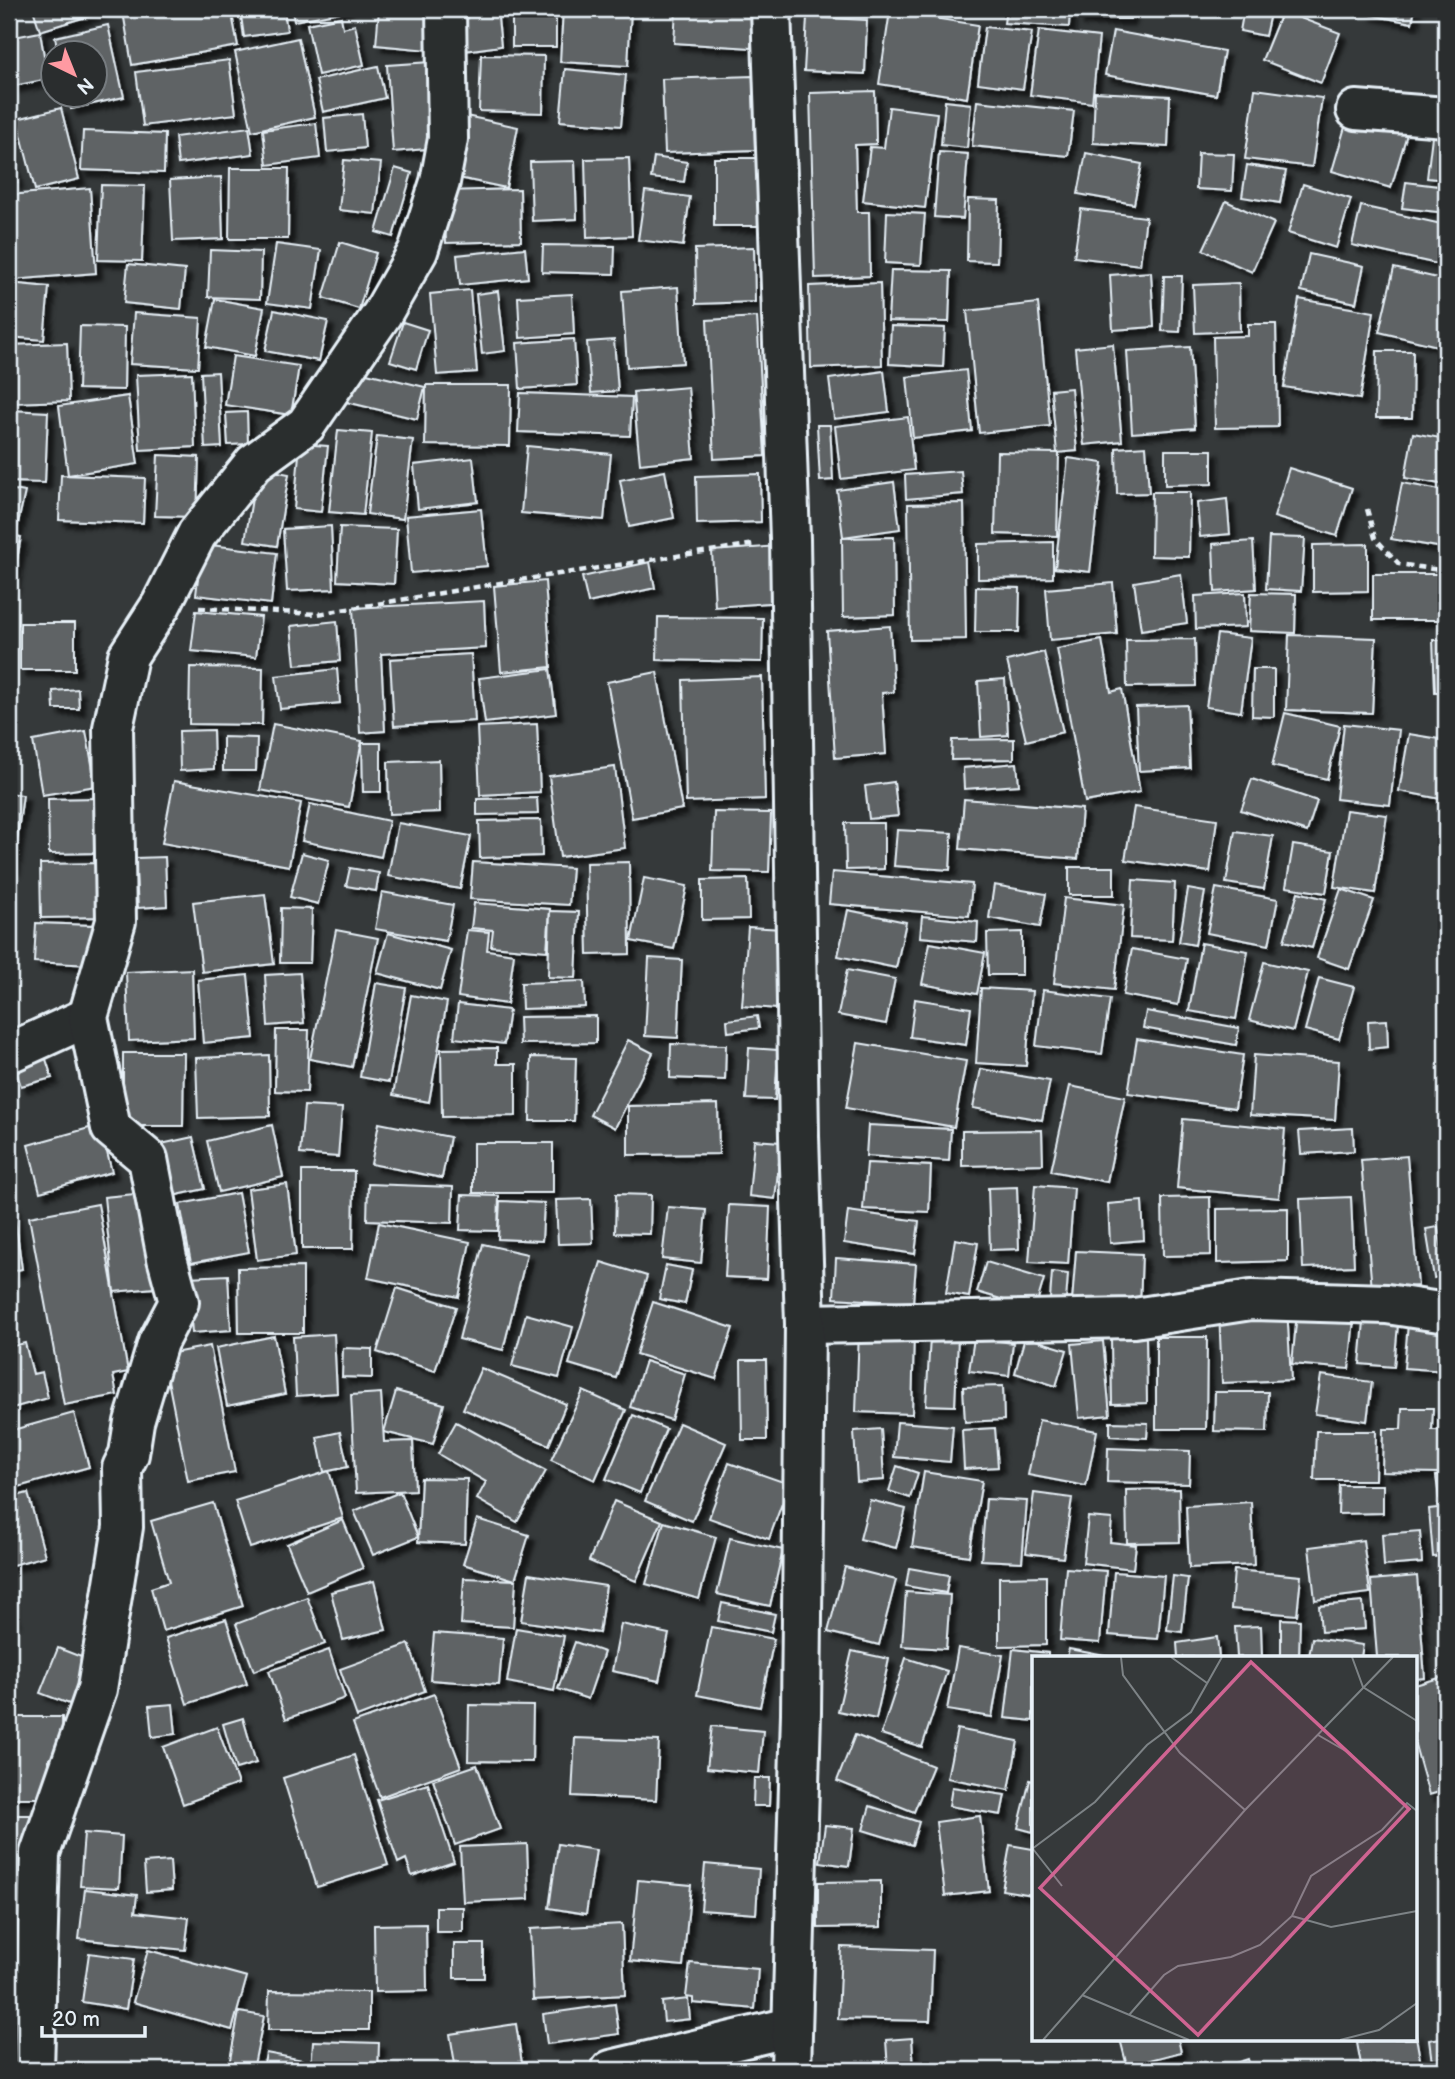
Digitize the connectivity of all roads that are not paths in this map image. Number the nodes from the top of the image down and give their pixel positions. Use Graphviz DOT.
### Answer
graph roads {
  1 [pos="446,9"];
  2 [pos="771,9"];
  3 [pos="1356,110"];
  4 [pos="1446,117"];
  5 [pos="88,1017"];
  6 [pos="9,1053"];
  7 [pos="1446,1313"];
  8 [pos="805,1324"];
  9 [pos="791,2027"];
  10 [pos="34,2070"];
  11 [pos="611,2070"];
  12 [pos="791,2070"];
  1 -- 5 [label="street"];
  2 -- 8 [label="street"];
  3 -- 4 [label="street"];
  5 -- 6 [label="street"];
  5 -- 10 [label="street"];
  7 -- 8 [label="street"];
  8 -- 9 [label="street"];
  9 -- 11 [label="street"];
  9 -- 12 [label="street"];
}
